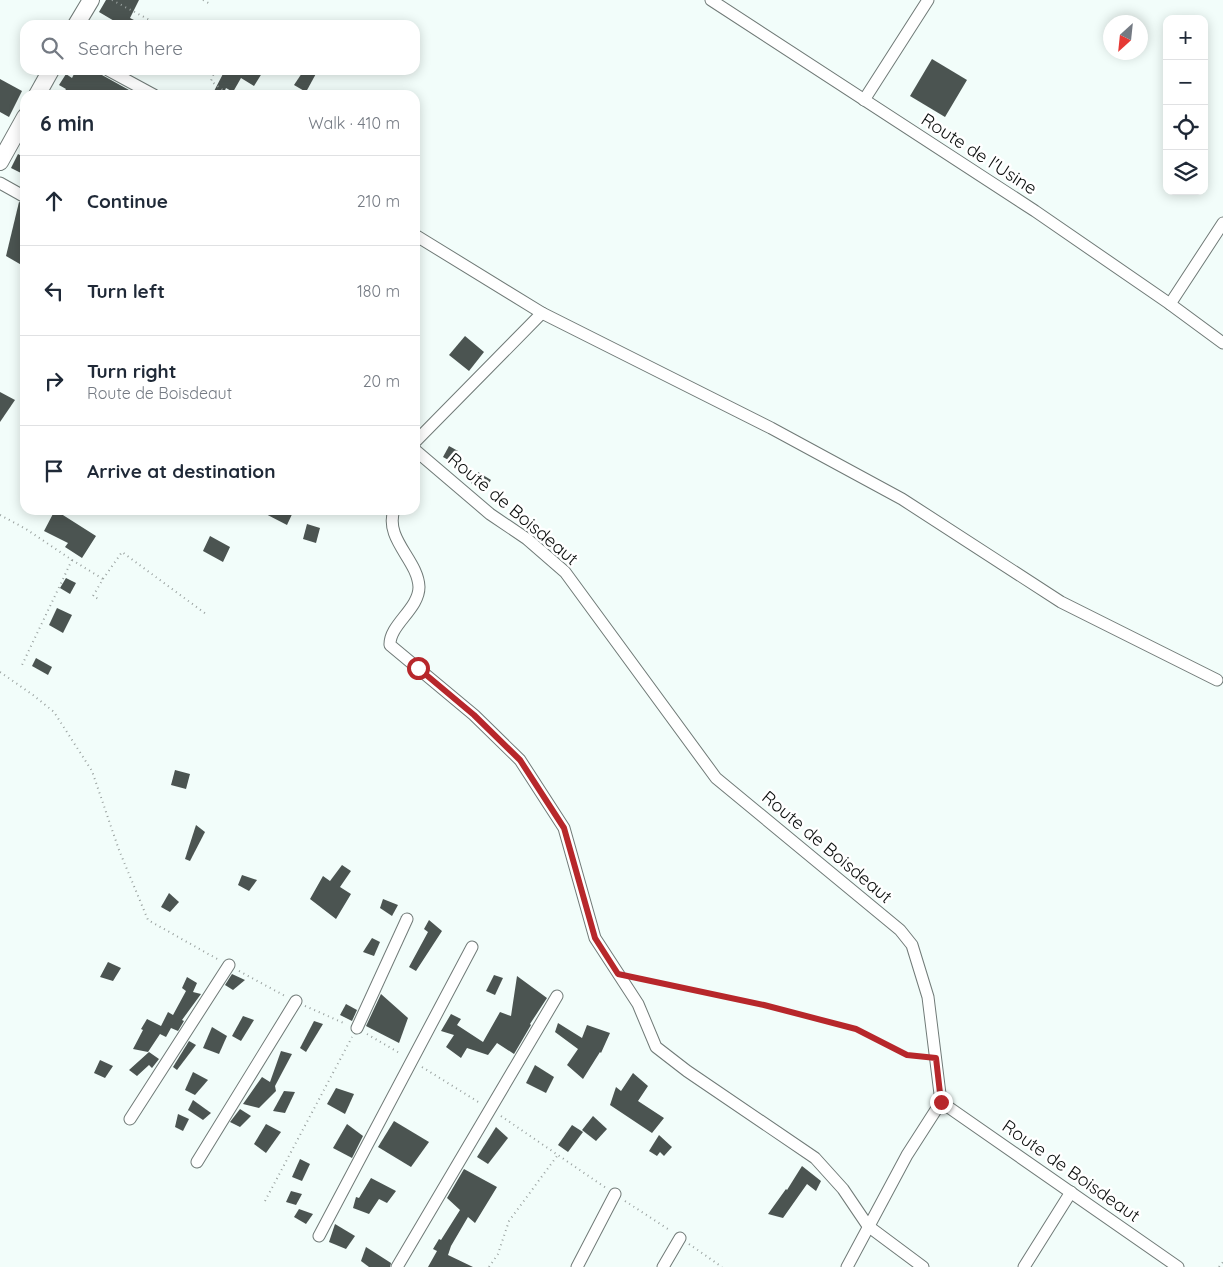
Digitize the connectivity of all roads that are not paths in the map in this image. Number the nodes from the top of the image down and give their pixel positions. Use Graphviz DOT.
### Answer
graph roads {
  1 [pos="91,0"];
  2 [pos="711,0"];
  3 [pos="928,0"];
  4 [pos="79,20"];
  5 [pos="48,75"];
  6 [pos="117,75"];
  7 [pos="40,90"];
  8 [pos="145,90"];
  9 [pos="864,100"];
  10 [pos="20,125"];
  11 [pos="0,162"];
  12 [pos="0,183"];
  13 [pos="20,194"];
  14 [pos="1223,223"];
  15 [pos="420,238"];
  16 [pos="1170,304"];
  17 [pos="542,313"];
  18 [pos="1223,343"];
  19 [pos="420,437"];
  20 [pos="420,454"];
  21 [pos="392,515"];
  22 [pos="1217,680"];
  23 [pos="408,919"];
  24 [pos="472,947"];
  25 [pos="229,965"];
  26 [pos="557,996"];
  27 [pos="296,1001"];
  28 [pos="356,1029"];
  29 [pos="941,1102"];
  30 [pos="130,1119"];
  31 [pos="197,1162"];
  32 [pos="1071,1192"];
  33 [pos="615,1194"];
  34 [pos="868,1226"];
  35 [pos="319,1236"];
  36 [pos="680,1238"];
  37 [pos="398,1267"];
  38 [pos="577,1267"];
  39 [pos="663,1267"];
  40 [pos="847,1267"];
  41 [pos="923,1267"];
  42 [pos="1024,1267"];
  43 [pos="1178,1267"];
  1 -- 4 [label="street"];
  2 -- 9 [label="street, Route de l'Usine"];
  3 -- 9 [label="street"];
  5 -- 7 [label="street"];
  6 -- 8 [label="street"];
  9 -- 16 [label="street, Route de l'Usine"];
  10 -- 11 [label="street"];
  12 -- 13 [label="street"];
  14 -- 16 [label="street"];
  15 -- 17 [label="street"];
  16 -- 18 [label="street, Route de l'Usine"];
  17 -- 19 [label="street"];
  17 -- 22 [label="street"];
  20 -- 29 [label="street, Route de Boisdeaut"];
  21 -- 34 [label="street"];
  23 -- 28 [label="street"];
  24 -- 35 [label="street"];
  25 -- 30 [label="street"];
  26 -- 37 [label="street"];
  27 -- 31 [label="street"];
  29 -- 32 [label="street, Route de Boisdeaut"];
  29 -- 34 [label="street"];
  32 -- 42 [label="street"];
  32 -- 43 [label="street, Route de Boisdeaut"];
  33 -- 38 [label="street"];
  34 -- 40 [label="street"];
  34 -- 41 [label="street"];
  36 -- 39 [label="street"];
}
